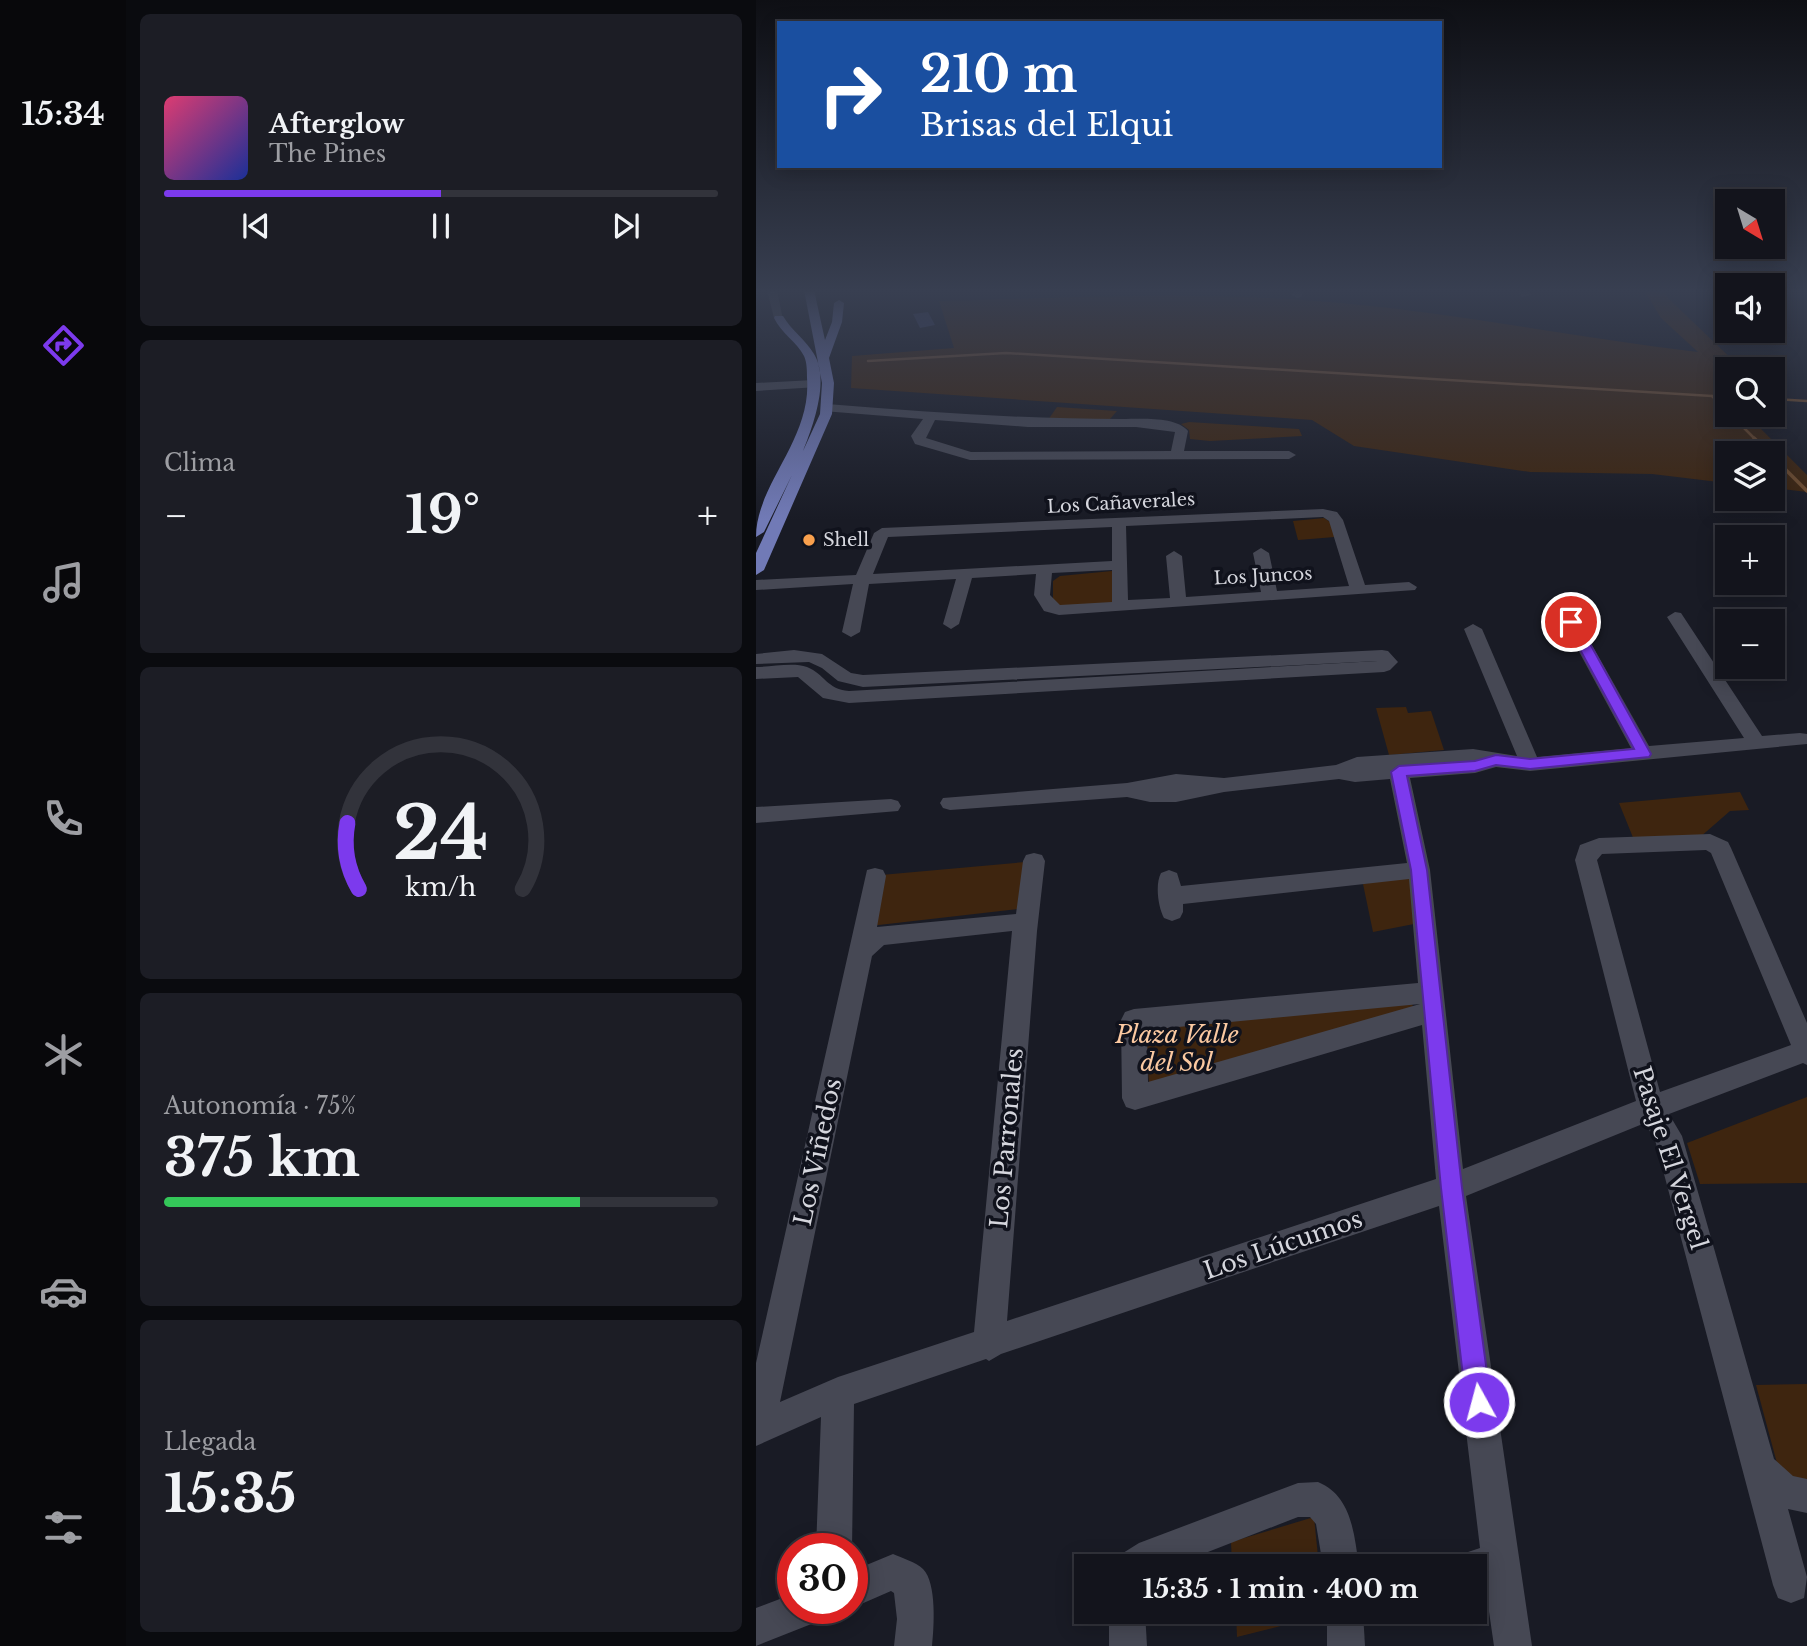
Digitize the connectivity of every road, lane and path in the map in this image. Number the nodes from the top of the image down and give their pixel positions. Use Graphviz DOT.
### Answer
graph roads {
  1 [pos="816,367"];
  2 [pos="822,367"];
  3 [pos="814,384"];
  4 [pos="756,387"];
  5 [pos="827,411"];
  6 [pos="931,417"];
  7 [pos="922,431"];
  8 [pos="1177,455"];
  9 [pos="1289,455"];
  10 [pos="1119,523"];
  11 [pos="756,532"];
  12 [pos="1261,553"];
  13 [pos="1174,556"];
  14 [pos="1119,565"];
  15 [pos="1045,569"];
  16 [pos="756,570"];
  17 [pos="965,574"];
  18 [pos="863,580"];
  19 [pos="756,585"];
  20 [pos="1409,587"];
  21 [pos="1358,590"];
  22 [pos="1270,595"];
  23 [pos="1178,601"];
  24 [pos="1119,605"];
  25 [pos="1675,617"];
  26 [pos="1571,622"];
  27 [pos="951,624"];
  28 [pos="1473,629"];
  29 [pos="851,632"];
  30 [pos="756,659"];
  31 [pos="1223,670"];
  32 [pos="756,673"];
  33 [pos="922,686"];
  34 [pos="1800,739"];
  35 [pos="1757,743"];
  36 [pos="1644,754"];
  37 [pos="1496,760"];
  38 [pos="1530,764"];
  39 [pos="1339,772"];
  40 [pos="1399,772"];
  41 [pos="950,803"];
  42 [pos="891,806"];
  43 [pos="756,815"];
  44 [pos="1034,861"];
  45 [pos="1419,870"];
  46 [pos="875,876"];
  47 [pos="1171,895"];
  48 [pos="1025,931"];
  49 [pos="861,951"];
  50 [pos="1434,1001"];
  51 [pos="1807,1051"];
  52 [pos="1651,1108"];
  53 [pos="1451,1188"];
  54 [pos="989,1345"];
  55 [pos="838,1393"];
  56 [pos="757,1428"];
  57 [pos="1761,1471"];
  58 [pos="1807,1496"];
  59 [pos="834,1533"];
  60 [pos="1157,1554"];
  61 [pos="1340,1554"];
  62 [pos="1486,1554"];
  63 [pos="1487,1565"];
  64 [pos="868,1583"];
  65 [pos="1791,1585"];
  66 [pos="777,1619"];
  67 [pos="1127,1624"];
  68 [pos="1345,1624"];
  69 [pos="756,1627"];
  70 [pos="913,1646"];
  71 [pos="1128,1646"];
  72 [pos="1346,1646"];
  73 [pos="1513,1646"];
  1 -- 3 [label="main road"];
  2 -- 5 [label="main road"];
  3 -- 4 [label="street"];
  3 -- 11 [label="main road"];
  5 -- 6 [label="street"];
  5 -- 7 [label="street"];
  5 -- 16 [label="main road"];
  6 -- 7 [label="street"];
  6 -- 8 [label="street"];
  7 -- 8 [label="street"];
  8 -- 9 [label="street"];
  10 -- 14 [label="street"];
  10 -- 18 [label="street, Los Cañaverales"];
  10 -- 21 [label="street, Los Cañaverales"];
  12 -- 22 [label="street"];
  13 -- 23 [label="street"];
  14 -- 15 [label="street"];
  14 -- 24 [label="street"];
  15 -- 17 [label="street"];
  15 -- 24 [label="street, Los Juncos"];
  17 -- 18 [label="street"];
  17 -- 27 [label="street"];
  18 -- 19 [label="street"];
  18 -- 29 [label="street"];
  20 -- 21 [label="street, Los Juncos"];
  21 -- 22 [label="street, Los Juncos"];
  22 -- 23 [label="street, Los Juncos"];
  23 -- 24 [label="street, Los Juncos"];
  25 -- 35 [label="street"];
  26 -- 36 [label="street"];
  28 -- 38 [label="street"];
  30 -- 33 [label="street"];
  31 -- 31 [label="street"];
  31 -- 33 [label="street"];
  32 -- 33 [label="street"];
  34 -- 35 [label="street"];
  35 -- 36 [label="street"];
  36 -- 38 [label="street"];
  37 -- 38 [label="street"];
  37 -- 39 [label="street"];
  37 -- 40 [label="street"];
  39 -- 40 [label="street"];
  39 -- 41 [label="street"];
  40 -- 45 [label="street"];
  42 -- 43 [label="street"];
  44 -- 48 [label="street, Los Parronales"];
  45 -- 47 [label="street"];
  45 -- 50 [label="street"];
  46 -- 49 [label="street, Los Viñedos"];
  48 -- 49 [label="street"];
  48 -- 54 [label="street, Los Parronales"];
  49 -- 56 [label="street, Los Viñedos"];
  50 -- 50 [label="street"];
  50 -- 53 [label="street"];
  51 -- 52 [label="street, Los Lúcumos"];
  51 -- 52 [label="street, Pasaje El Vergel"];
  52 -- 53 [label="street, Los Lúcumos"];
  52 -- 57 [label="street, Pasaje El Vergel"];
  53 -- 54 [label="street, Los Lúcumos"];
  53 -- 62 [label="street"];
  54 -- 55 [label="street, Los Lúcumos"];
  55 -- 56 [label="street, Los Lúcumos"];
  55 -- 59 [label="street"];
  57 -- 58 [label="street"];
  57 -- 65 [label="street, Pasaje El Vergel"];
  60 -- 61 [label="street"];
  63 -- 73 [label="street"];
  64 -- 70 [label="street"];
  66 -- 69 [label="street"];
  67 -- 71 [label="street"];
  68 -- 72 [label="street"];
}
